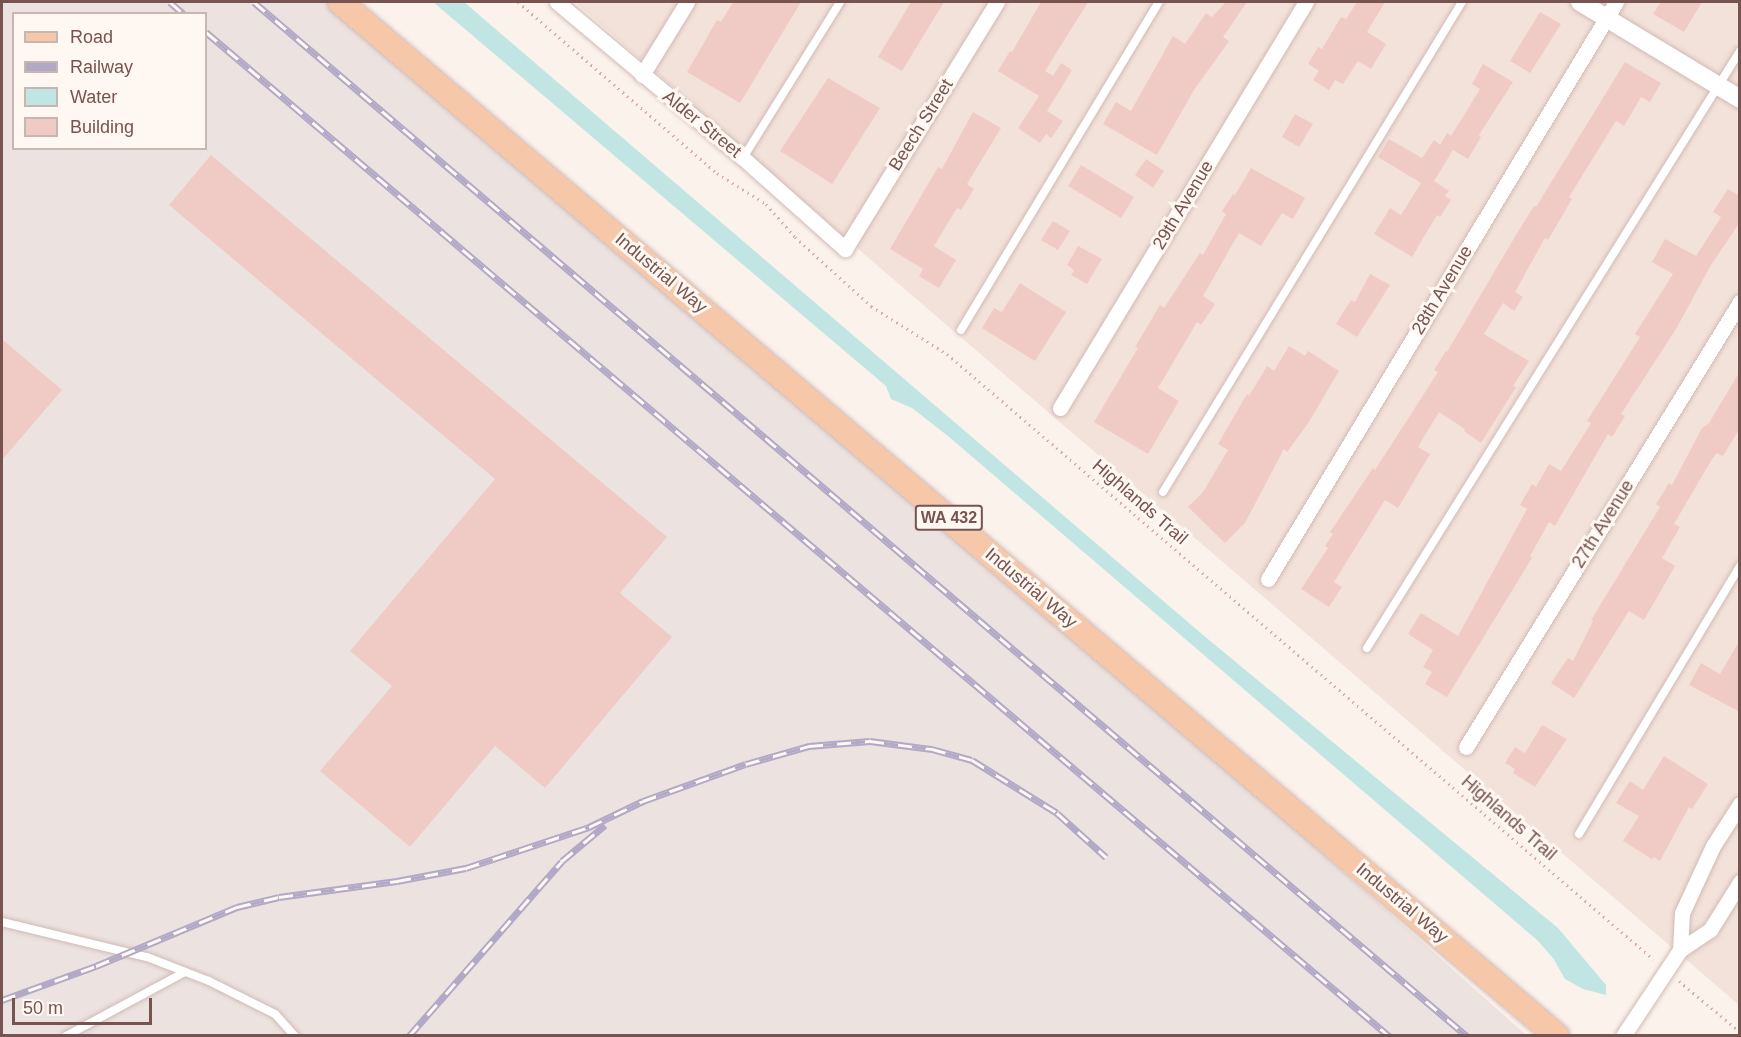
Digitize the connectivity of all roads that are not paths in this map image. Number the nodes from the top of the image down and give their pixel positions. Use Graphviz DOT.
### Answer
graph roads {
  1 [pos="340,2"];
  2 [pos="557,2"];
  3 [pos="687,2"];
  4 [pos="840,2"];
  5 [pos="998,2"];
  6 [pos="1159,2"];
  7 [pos="1306,2"];
  8 [pos="1462,2"];
  9 [pos="1580,2"];
  10 [pos="1616,2"];
  11 [pos="1606,18"];
  12 [pos="1740,51"];
  13 [pos="642,75"];
  14 [pos="1718,85"];
  15 [pos="1740,99"];
  16 [pos="743,158"];
  17 [pos="845,249"];
  18 [pos="1740,302"];
  19 [pos="961,330"];
  20 [pos="1060,408"];
  21 [pos="1163,492"];
  22 [pos="1740,566"];
  23 [pos="1268,579"];
  24 [pos="1367,648"];
  25 [pos="1466,747"];
  26 [pos="1740,804"];
  27 [pos="1579,834"];
  28 [pos="1740,882"];
  29 [pos="2,922"];
  30 [pos="1680,950"];
  31 [pos="185,972"];
  32 [pos="66,1035"];
  33 [pos="295,1035"];
  34 [pos="1557,1035"];
  35 [pos="1623,1035"];
  1 -- 34 [label="main road, Industrial Way / WA 432"];
  2 -- 13 [label="street, Alder Street"];
  3 -- 13 [label="street"];
  4 -- 16 [label="lane"];
  5 -- 17 [label="street, Beech Street"];
  6 -- 19 [label="lane"];
  7 -- 20 [label="street, 29th Avenue"];
  8 -- 21 [label="lane"];
  9 -- 11 [label="street"];
  10 -- 11 [label="street, 28th Avenue"];
  11 -- 14 [label="street"];
  11 -- 23 [label="street, 28th Avenue"];
  12 -- 14 [label="lane"];
  13 -- 16 [label="street, Alder Street"];
  14 -- 15 [label="street"];
  14 -- 24 [label="lane"];
  16 -- 17 [label="street, Alder Street"];
  18 -- 25 [label="street, 27th Avenue"];
  22 -- 27 [label="lane"];
  26 -- 30 [label="street"];
  28 -- 30 [label="street"];
  29 -- 31 [label="lane"];
  30 -- 35 [label="street"];
  31 -- 32 [label="lane"];
  31 -- 33 [label="lane"];
}
